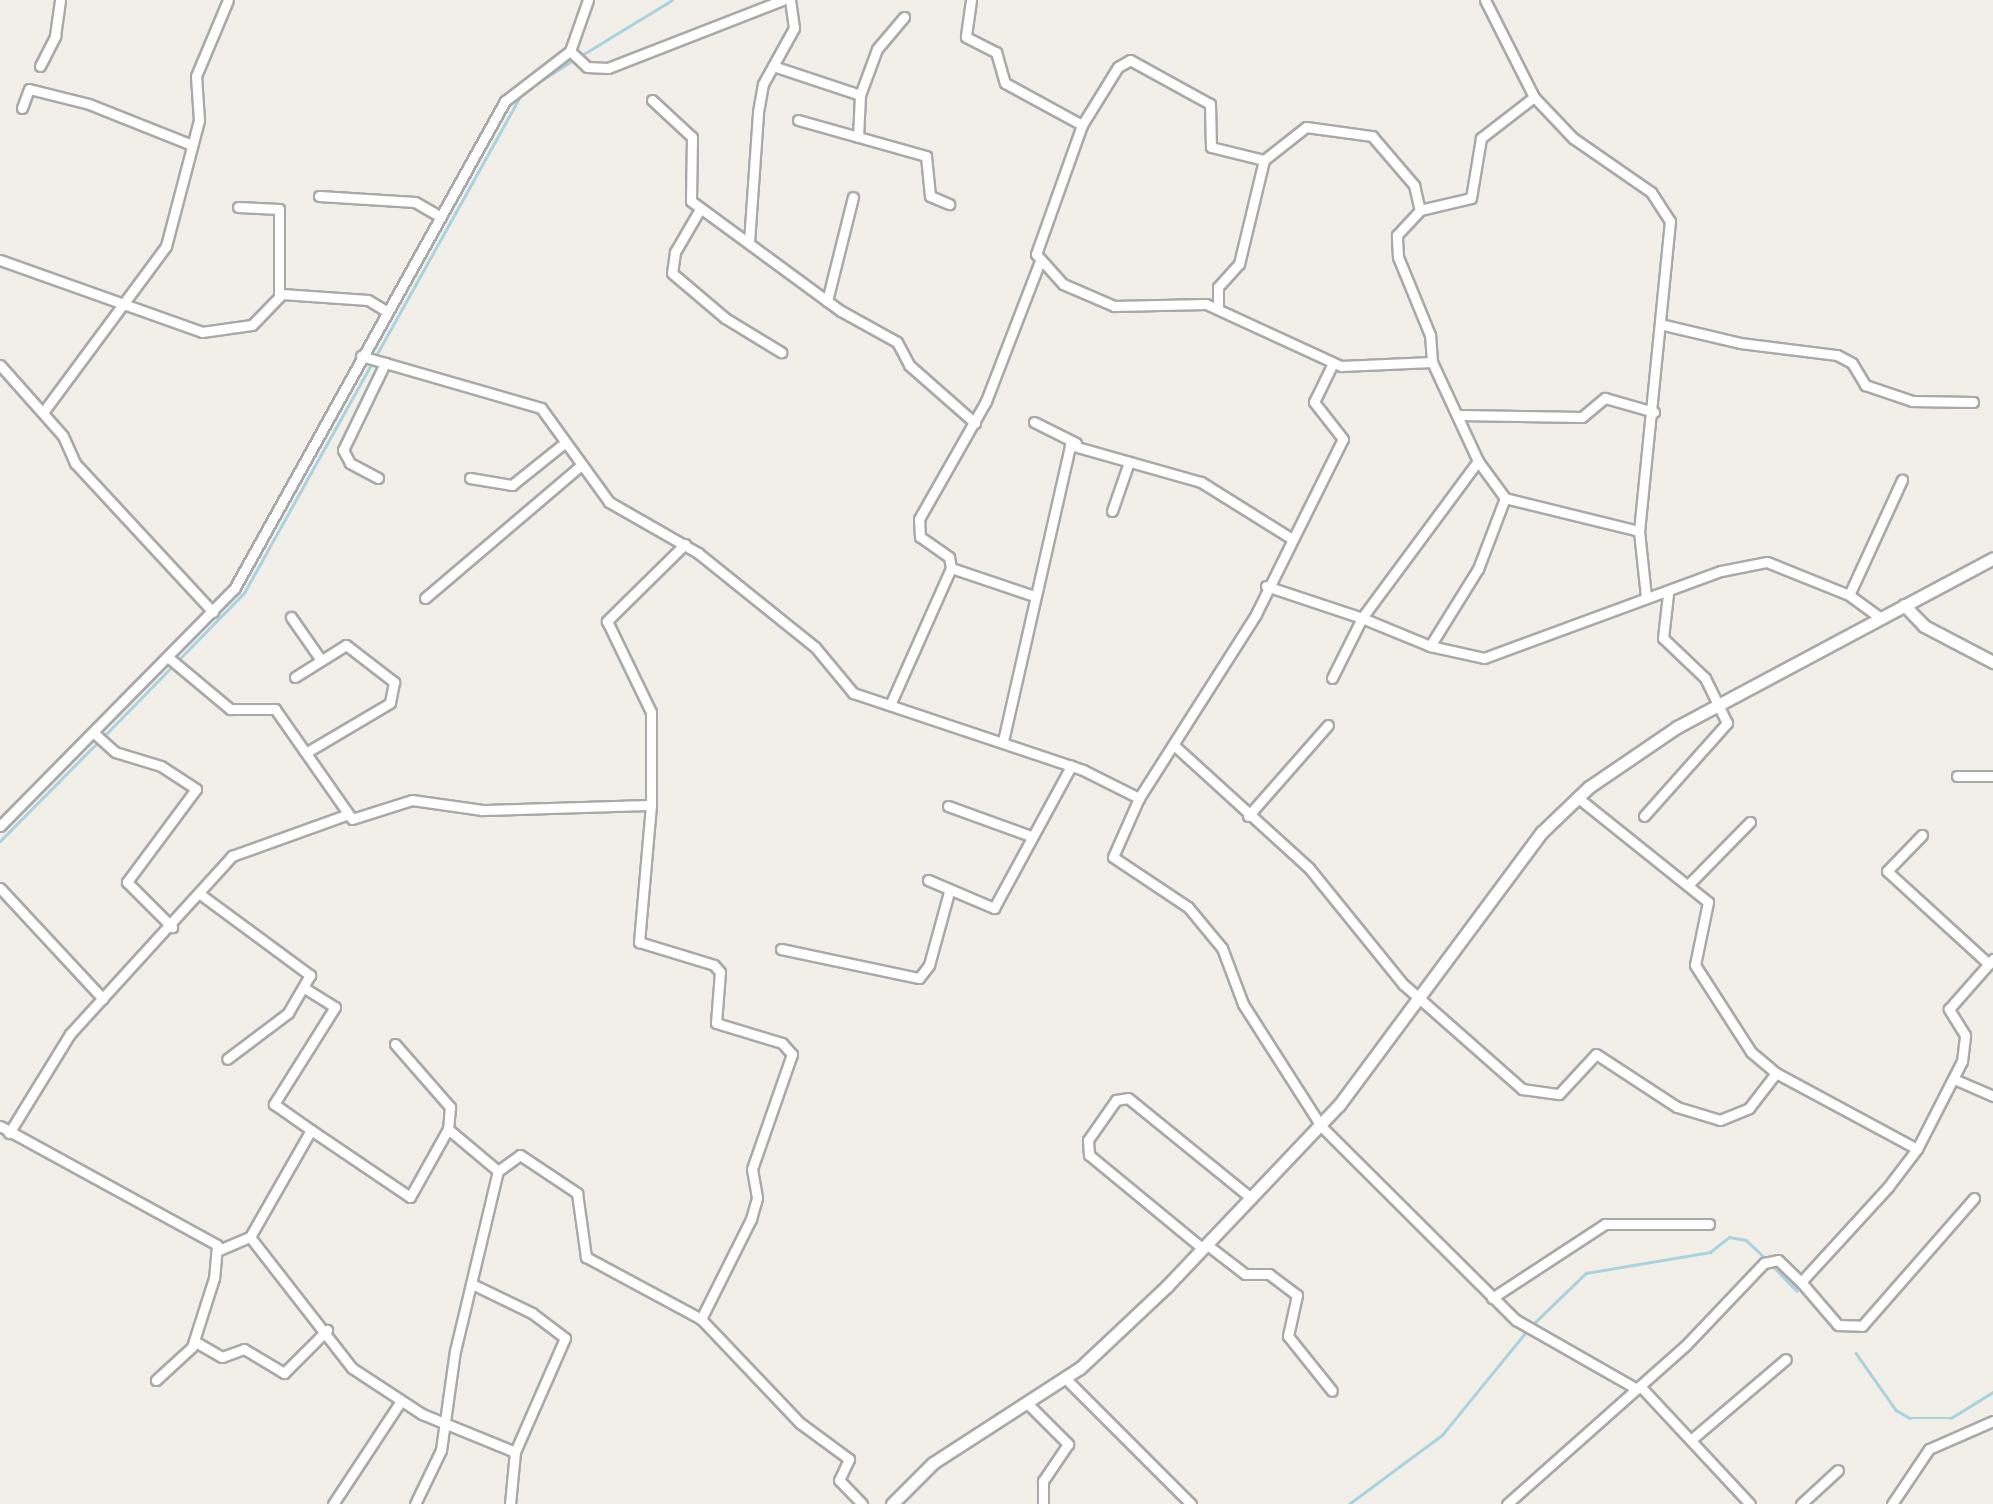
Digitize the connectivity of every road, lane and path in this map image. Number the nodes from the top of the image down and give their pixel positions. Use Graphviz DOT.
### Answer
graph roads {
  1 [pos="60,0"];
  2 [pos="228,0"];
  3 [pos="588,0"];
  4 [pos="786,0"];
  5 [pos="970,0"];
  6 [pos="1485,0"];
  7 [pos="904,17"];
  8 [pos="572,53"];
  9 [pos="40,66"];
  10 [pos="772,66"];
  11 [pos="860,95"];
  12 [pos="1534,97"];
  13 [pos="652,100"];
  14 [pos="22,108"];
  15 [pos="798,120"];
  16 [pos="1082,126"];
  17 [pos="858,136"];
  18 [pos="192,145"];
  19 [pos="1264,160"];
  20 [pos="318,196"];
  21 [pos="853,197"];
  22 [pos="949,204"];
  23 [pos="238,208"];
  24 [pos="700,210"];
  25 [pos="1420,210"];
  26 [pos="439,216"];
  27 [pos="748,242"];
  28 [pos="0,260"];
  29 [pos="1038,264"];
  30 [pos="279,296"];
  31 [pos="827,301"];
  32 [pos="123,305"];
  33 [pos="1218,308"];
  34 [pos="386,311"];
  35 [pos="1664,325"];
  36 [pos="781,352"];
  37 [pos="364,357"];
  38 [pos="382,362"];
  39 [pos="1432,362"];
  40 [pos="1333,363"];
  41 [pos="0,364"];
  42 [pos="1973,402"];
  43 [pos="44,411"];
  44 [pos="1654,412"];
  45 [pos="1458,416"];
  46 [pos="1034,422"];
  47 [pos="975,423"];
  48 [pos="1076,443"];
  49 [pos="562,445"];
  50 [pos="1129,462"];
  51 [pos="1478,462"];
  52 [pos="580,468"];
  53 [pos="378,478"];
  54 [pos="470,478"];
  55 [pos="1902,480"];
  56 [pos="1505,498"];
  57 [pos="1112,510"];
  58 [pos="1639,532"];
  59 [pos="1289,537"];
  60 [pos="685,544"];
  61 [pos="1993,558"];
  62 [pos="951,568"];
  63 [pos="1266,586"];
  64 [pos="1668,594"];
  65 [pos="1850,595"];
  66 [pos="1034,596"];
  67 [pos="1646,597"];
  68 [pos="424,598"];
  69 [pos="1904,605"];
  70 [pos="213,612"];
  71 [pos="291,616"];
  72 [pos="1362,618"];
  73 [pos="1880,618"];
  74 [pos="1430,646"];
  75 [pos="169,658"];
  76 [pos="320,660"];
  77 [pos="1993,662"];
  78 [pos="296,677"];
  79 [pos="1332,678"];
  80 [pos="1720,704"];
  81 [pos="890,705"];
  82 [pos="1328,725"];
  83 [pos="96,735"];
  84 [pos="1003,741"];
  85 [pos="1176,747"];
  86 [pos="307,752"];
  87 [pos="1072,766"];
  88 [pos="1956,776"];
  89 [pos="1993,776"];
  90 [pos="1577,797"];
  91 [pos="1139,798"];
  92 [pos="651,805"];
  93 [pos="948,806"];
  94 [pos="346,814"];
  95 [pos="1248,816"];
  96 [pos="1644,816"];
  97 [pos="1750,822"];
  98 [pos="0,826"];
  99 [pos="1922,835"];
  100 [pos="1031,836"];
  101 [pos="928,880"];
  102 [pos="1689,884"];
  103 [pos="0,888"];
  104 [pos="950,892"];
  105 [pos="200,894"];
  106 [pos="172,927"];
  107 [pos="781,948"];
  108 [pos="1991,962"];
  109 [pos="306,989"];
  110 [pos="102,999"];
  111 [pos="1420,1001"];
  112 [pos="395,1044"];
  113 [pos="228,1060"];
  114 [pos="1776,1073"];
  115 [pos="1954,1079"];
  116 [pos="1993,1096"];
  117 [pos="0,1126"];
  118 [pos="1321,1126"];
  119 [pos="448,1129"];
  120 [pos="311,1130"];
  121 [pos="9,1134"];
  122 [pos="1918,1150"];
  123 [pos="498,1171"];
  124 [pos="1251,1198"];
  125 [pos="1974,1198"];
  126 [pos="1708,1224"];
  127 [pos="250,1237"];
  128 [pos="1204,1246"];
  129 [pos="219,1250"];
  130 [pos="1801,1282"];
  131 [pos="472,1284"];
  132 [pos="1492,1298"];
  133 [pos="702,1319"];
  134 [pos="327,1330"];
  135 [pos="194,1341"];
  136 [pos="1786,1359"];
  137 [pos="1066,1378"];
  138 [pos="156,1380"];
  139 [pos="1639,1388"];
  140 [pos="1332,1391"];
  141 [pos="401,1401"];
  142 [pos="1028,1404"];
  143 [pos="1993,1421"];
  144 [pos="444,1422"];
  145 [pos="1692,1439"];
  146 [pos="515,1452"];
  147 [pos="1838,1470"];
  148 [pos="333,1504"];
  149 [pos="415,1504"];
  150 [pos="510,1504"];
  151 [pos="862,1504"];
  152 [pos="892,1504"];
  153 [pos="1043,1504"];
  154 [pos="1190,1504"];
  155 [pos="1507,1504"];
  156 [pos="1750,1504"];
  157 [pos="1801,1504"];
  158 [pos="1892,1504"];
  1 -- 9 [label="street"];
  2 -- 18 [label="street"];
  3 -- 8 [label="street"];
  4 -- 8 [label="street"];
  4 -- 10 [label="street"];
  5 -- 16 [label="street"];
  6 -- 12 [label="street"];
  7 -- 11 [label="street"];
  8 -- 26 [label="street"];
  10 -- 11 [label="street"];
  10 -- 27 [label="street"];
  11 -- 17 [label="street"];
  12 -- 25 [label="street"];
  12 -- 35 [label="street"];
  13 -- 24 [label="street"];
  14 -- 18 [label="street"];
  15 -- 17 [label="street"];
  16 -- 19 [label="street"];
  16 -- 29 [label="street"];
  17 -- 22 [label="street"];
  18 -- 32 [label="street"];
  19 -- 25 [label="street"];
  19 -- 33 [label="street"];
  20 -- 26 [label="street"];
  21 -- 31 [label="street"];
  23 -- 30 [label="street"];
  24 -- 27 [label="street"];
  24 -- 36 [label="street"];
  25 -- 39 [label="street"];
  26 -- 34 [label="street"];
  27 -- 31 [label="street"];
  28 -- 32 [label="street"];
  29 -- 33 [label="street"];
  29 -- 47 [label="street"];
  30 -- 32 [label="street"];
  30 -- 34 [label="street"];
  31 -- 47 [label="street"];
  32 -- 43 [label="street"];
  33 -- 40 [label="street"];
  34 -- 37 [label="street"];
  35 -- 42 [label="street"];
  35 -- 44 [label="street"];
  37 -- 38 [label="street"];
  37 -- 70 [label="street"];
  38 -- 49 [label="street"];
  38 -- 53 [label="street"];
  39 -- 40 [label="street"];
  39 -- 45 [label="street"];
  40 -- 59 [label="street"];
  41 -- 43 [label="street"];
  43 -- 70 [label="street"];
  44 -- 45 [label="street"];
  44 -- 58 [label="street"];
  45 -- 51 [label="street"];
  46 -- 48 [label="street"];
  47 -- 62 [label="street"];
  48 -- 50 [label="street"];
  48 -- 66 [label="street"];
  49 -- 52 [label="street"];
  49 -- 54 [label="street"];
  50 -- 57 [label="street"];
  50 -- 59 [label="street"];
  51 -- 56 [label="street"];
  51 -- 72 [label="street"];
  52 -- 60 [label="street"];
  52 -- 68 [label="street"];
  55 -- 65 [label="street"];
  56 -- 58 [label="street"];
  56 -- 74 [label="street"];
  58 -- 67 [label="street"];
  59 -- 63 [label="street"];
  60 -- 81 [label="street"];
  60 -- 92 [label="street"];
  61 -- 69 [label="street"];
  62 -- 66 [label="street"];
  62 -- 81 [label="street"];
  63 -- 72 [label="street"];
  63 -- 85 [label="street"];
  64 -- 65 [label="street"];
  64 -- 67 [label="street"];
  64 -- 80 [label="street"];
  65 -- 73 [label="street"];
  66 -- 84 [label="street"];
  67 -- 74 [label="street"];
  69 -- 73 [label="street"];
  69 -- 77 [label="street"];
  70 -- 75 [label="street"];
  71 -- 76 [label="street"];
  72 -- 74 [label="street"];
  72 -- 79 [label="street"];
  73 -- 80 [label="street"];
  75 -- 83 [label="street"];
  75 -- 86 [label="street"];
  76 -- 78 [label="street"];
  76 -- 86 [label="street"];
  80 -- 90 [label="street"];
  80 -- 96 [label="street"];
  81 -- 84 [label="street"];
  82 -- 95 [label="street"];
  83 -- 98 [label="street"];
  83 -- 106 [label="street"];
  84 -- 87 [label="street"];
  85 -- 91 [label="street"];
  85 -- 95 [label="street"];
  86 -- 94 [label="street"];
  87 -- 91 [label="street"];
  87 -- 100 [label="street"];
  88 -- 89 [label="street"];
  90 -- 102 [label="street"];
  90 -- 111 [label="street"];
  91 -- 118 [label="street"];
  92 -- 94 [label="street"];
  92 -- 133 [label="street"];
  93 -- 100 [label="street"];
  94 -- 105 [label="street"];
  95 -- 111 [label="street"];
  97 -- 102 [label="street"];
  99 -- 108 [label="street"];
  100 -- 104 [label="street"];
  101 -- 104 [label="street"];
  102 -- 114 [label="street"];
  103 -- 110 [label="street"];
  104 -- 107 [label="street"];
  105 -- 106 [label="street"];
  105 -- 109 [label="street"];
  106 -- 110 [label="street"];
  108 -- 115 [label="street"];
  109 -- 113 [label="street"];
  109 -- 120 [label="street"];
  110 -- 121 [label="street"];
  111 -- 114 [label="street"];
  111 -- 118 [label="street"];
  112 -- 119 [label="street"];
  114 -- 122 [label="street"];
  115 -- 116 [label="street"];
  115 -- 122 [label="street"];
  117 -- 121 [label="street"];
  118 -- 124 [label="street"];
  118 -- 132 [label="street"];
  119 -- 120 [label="street"];
  119 -- 123 [label="street"];
  120 -- 127 [label="street"];
  121 -- 129 [label="street"];
  122 -- 130 [label="street"];
  123 -- 131 [label="street"];
  123 -- 133 [label="street"];
  124 -- 128 [label="street"];
  124 -- 128 [label="street"];
  125 -- 130 [label="street"];
  126 -- 132 [label="street"];
  127 -- 129 [label="street"];
  127 -- 134 [label="street"];
  128 -- 137 [label="street"];
  128 -- 140 [label="street"];
  129 -- 135 [label="street"];
  130 -- 139 [label="street"];
  131 -- 144 [label="street"];
  131 -- 146 [label="street"];
  132 -- 139 [label="street"];
  133 -- 151 [label="street"];
  134 -- 135 [label="street"];
  134 -- 141 [label="street"];
  135 -- 138 [label="street"];
  136 -- 145 [label="street"];
  137 -- 142 [label="street"];
  137 -- 154 [label="street"];
  139 -- 145 [label="street"];
  139 -- 155 [label="street"];
  141 -- 144 [label="street"];
  141 -- 148 [label="street"];
  142 -- 152 [label="street"];
  142 -- 153 [label="street"];
  143 -- 158 [label="street"];
  144 -- 146 [label="street"];
  144 -- 149 [label="street"];
  145 -- 156 [label="street"];
  146 -- 150 [label="street"];
  147 -- 157 [label="street"];
}
